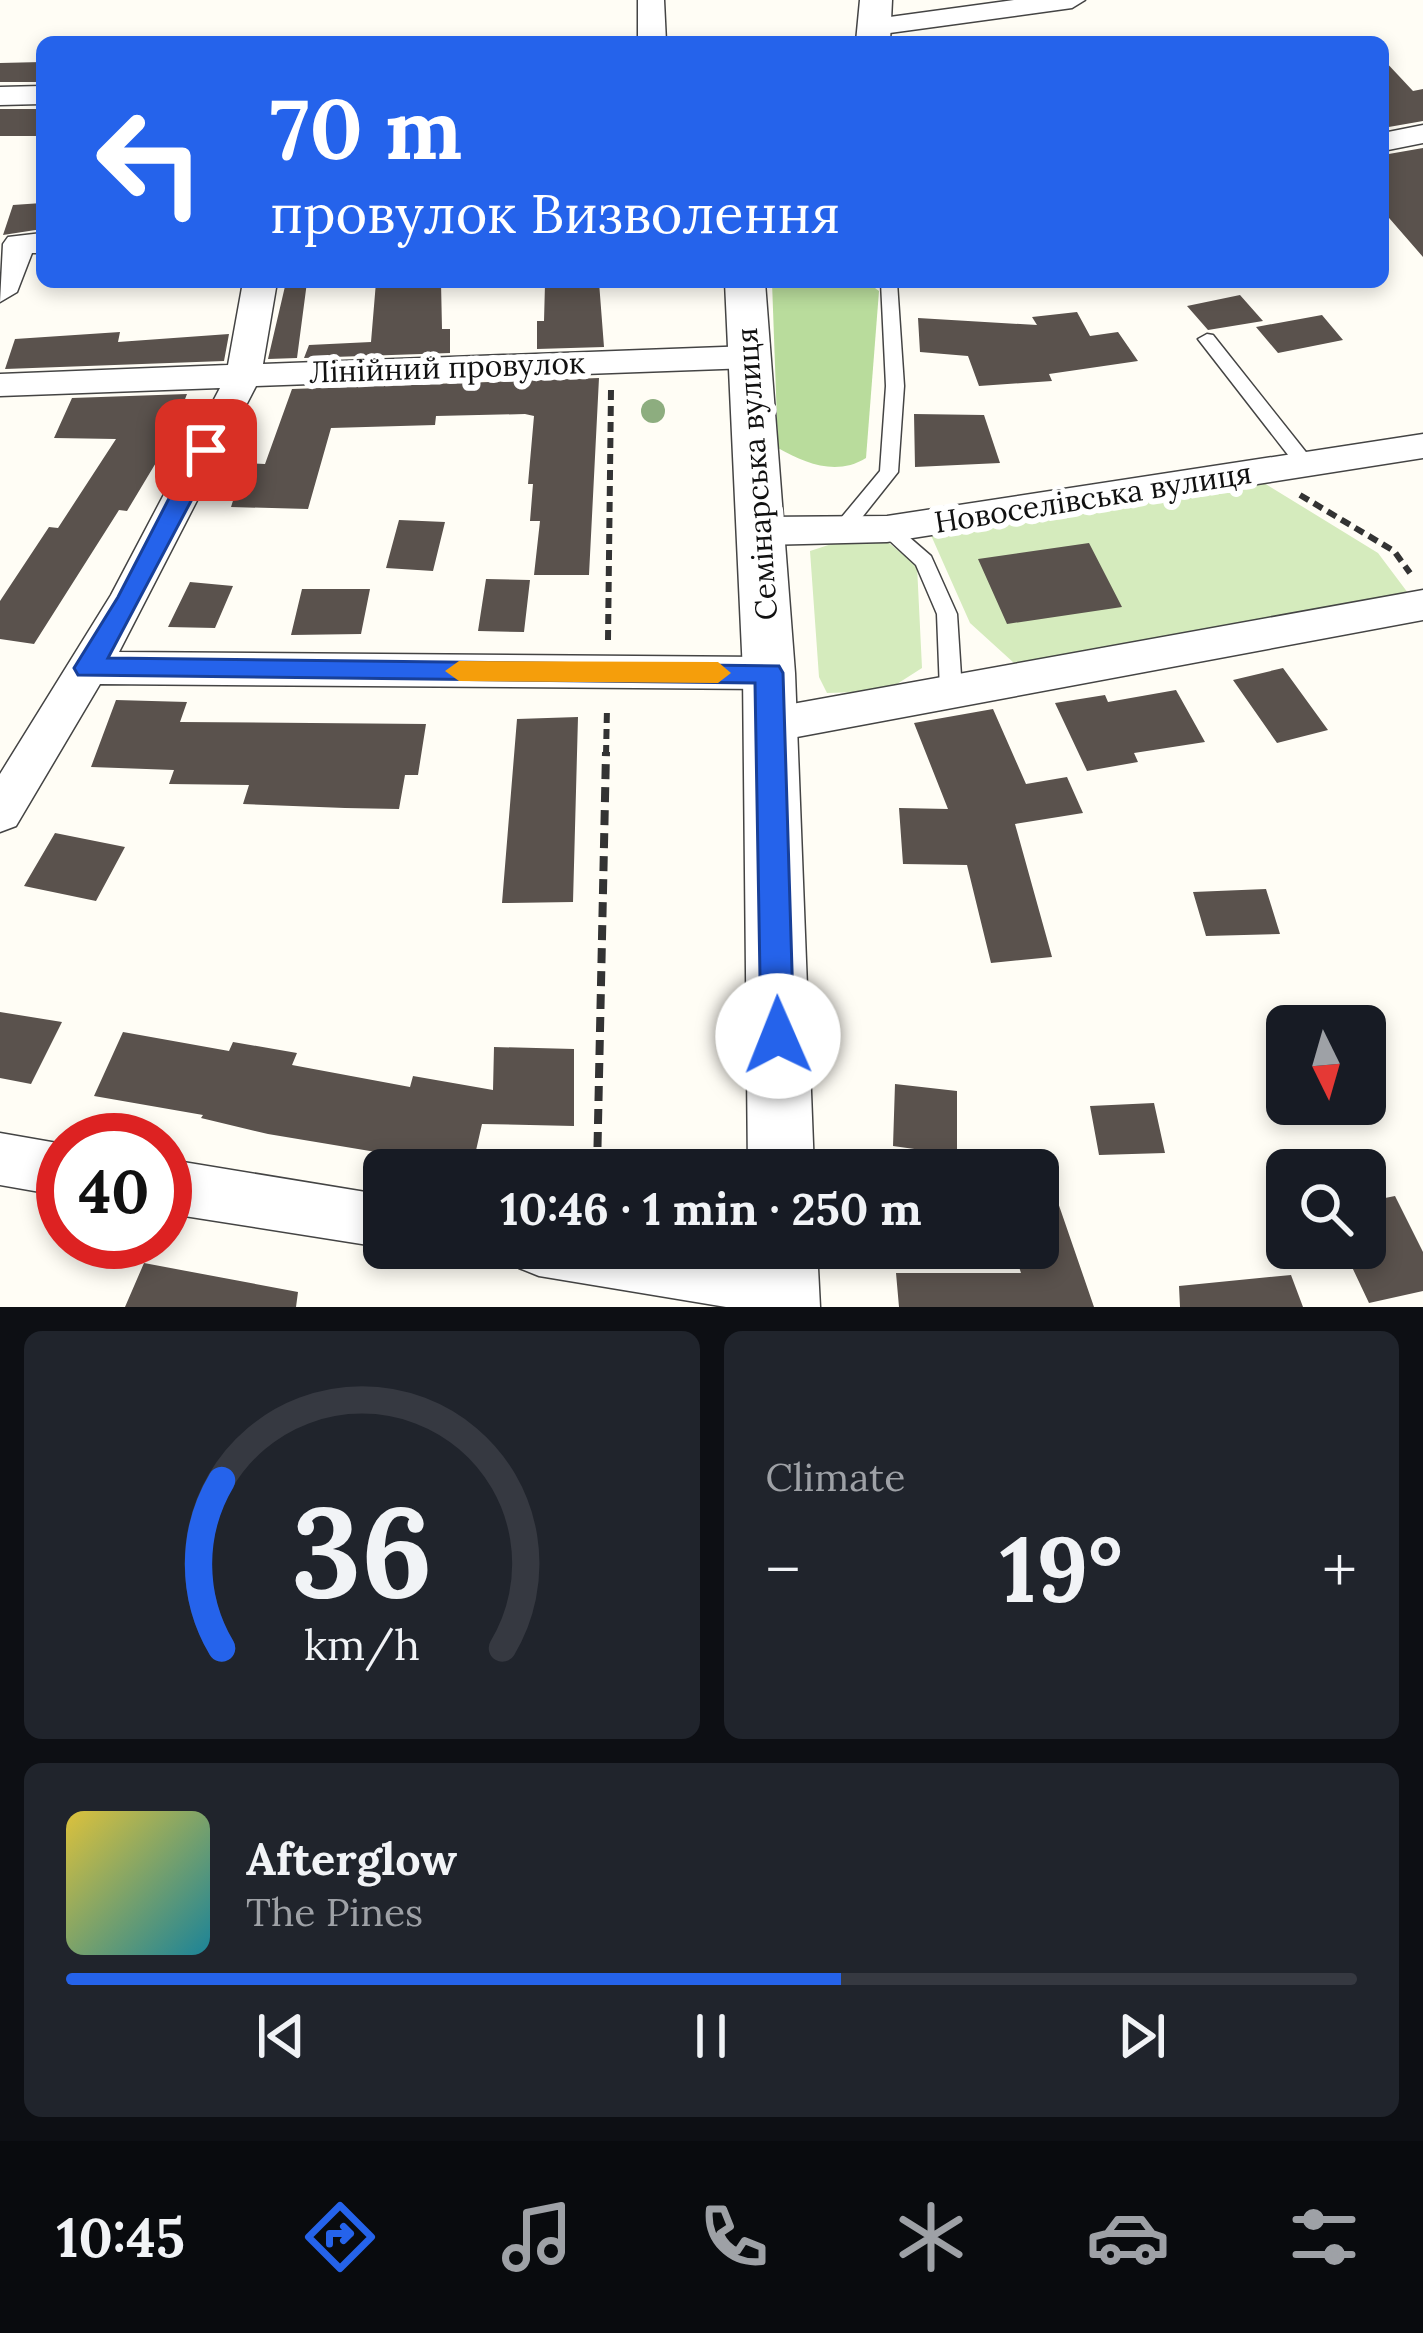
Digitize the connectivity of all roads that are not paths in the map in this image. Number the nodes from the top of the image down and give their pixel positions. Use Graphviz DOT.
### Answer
graph roads {
  1 [pos="651,0"];
  2 [pos="1072,0"];
  3 [pos="875,23"];
  4 [pos="652,36"];
  5 [pos="36,95"];
  6 [pos="0,96"];
  7 [pos="1423,134"];
  8 [pos="1389,141"];
  9 [pos="36,243"];
  10 [pos="259,288"];
  11 [pos="745,288"];
  12 [pos="890,288"];
  13 [pos="0,292"];
  14 [pos="1208,339"];
  15 [pos="750,357"];
  16 [pos="244,375"];
  17 [pos="0,385"];
  18 [pos="1423,446"];
  19 [pos="1306,465"];
  20 [pos="841,530"];
  21 [pos="887,530"];
  22 [pos="762,531"];
  23 [pos="1418,591"];
  24 [pos="88,668"];
  25 [pos="951,692"];
  26 [pos="770,699"];
  27 [pos="0,813"];
  28 [pos="781,1149"];
  29 [pos="0,1159"];
  30 [pos="36,1165"];
  31 [pos="192,1190"];
  32 [pos="363,1219"];
  33 [pos="695,1269"];
  34 [pos="784,1281"];
  1 -- 4 [label="street"];
  2 -- 3 [label="street"];
  5 -- 6 [label="street"];
  7 -- 8 [label="street"];
  9 -- 13 [label="street"];
  10 -- 16 [label="street"];
  11 -- 15 [label="street, Семінарська вулиця"];
  12 -- 20 [label="lane"];
  14 -- 19 [label="lane"];
  15 -- 16 [label="street, Лінійний провулок"];
  15 -- 22 [label="street, Семінарська вулиця"];
  16 -- 17 [label="street, Лінійний провулок"];
  16 -- 24 [label="street"];
  18 -- 19 [label="street, Новоселівська вулиця"];
  19 -- 21 [label="street, Новоселівська вулиця"];
  20 -- 21 [label="street, Новоселівська вулиця"];
  20 -- 22 [label="street, Новоселівська вулиця"];
  21 -- 25 [label="lane"];
  22 -- 26 [label="street, Семінарська вулиця"];
  23 -- 25 [label="street"];
  24 -- 26 [label="street"];
  24 -- 27 [label="street"];
  25 -- 26 [label="street"];
  26 -- 28 [label="street, Семінарська вулиця"];
  29 -- 30 [label="street"];
  31 -- 32 [label="street"];
  33 -- 34 [label="street"];
}
